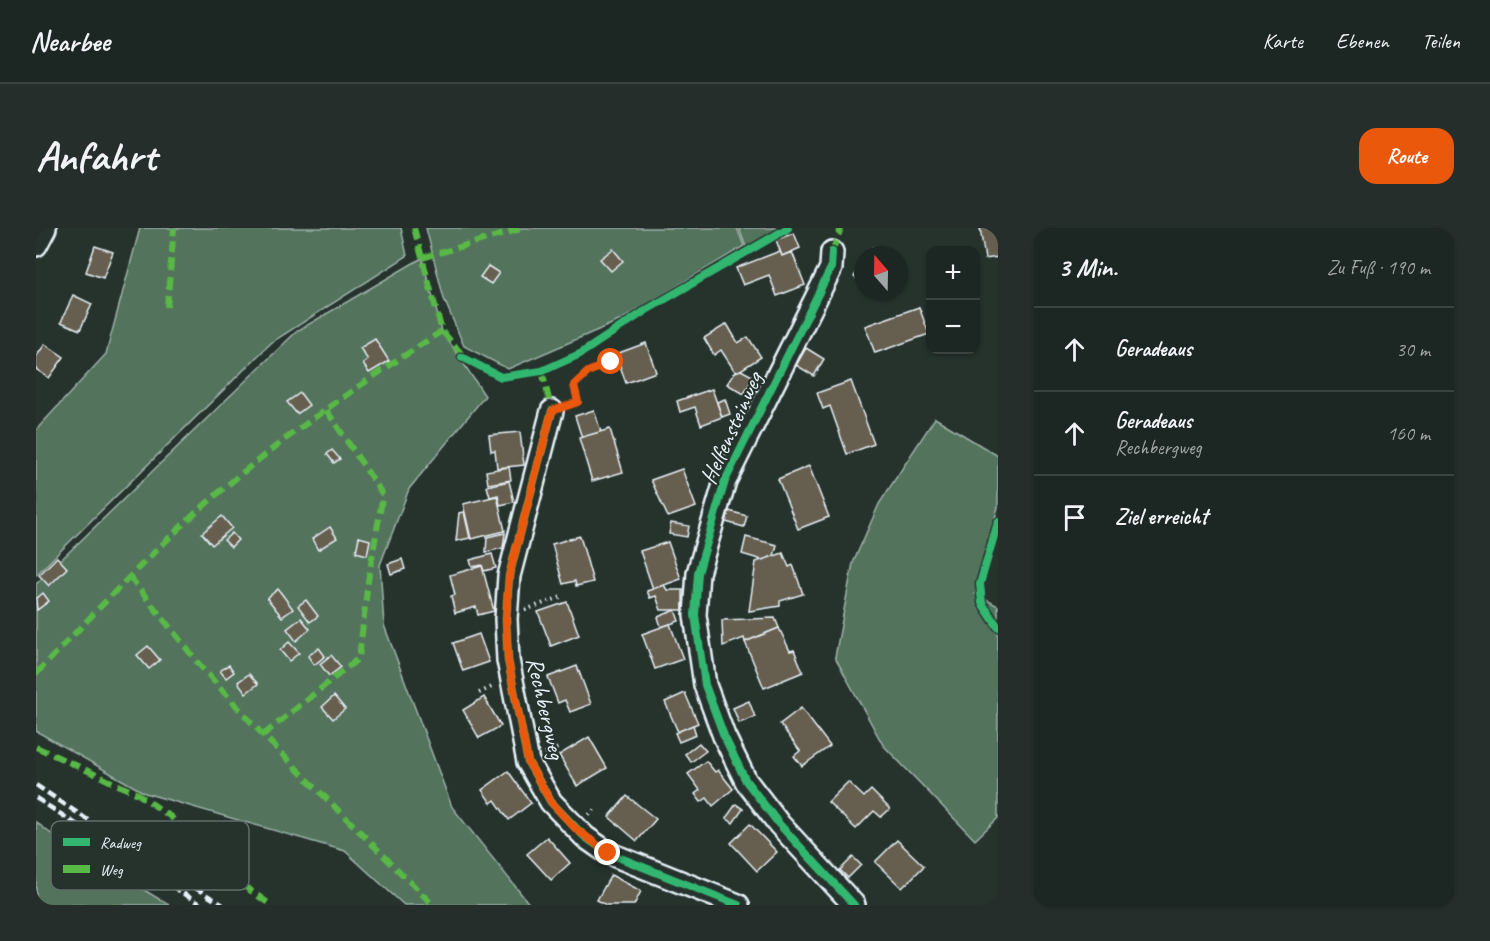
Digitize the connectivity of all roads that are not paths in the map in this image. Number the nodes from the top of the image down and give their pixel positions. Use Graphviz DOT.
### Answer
graph roads {
  1 [pos="45,228"];
  2 [pos="36,245"];
  3 [pos="832,252"];
  4 [pos="552,411"];
  5 [pos="738,905"];
  6 [pos="854,905"];
  1 -- 2 [label="street"];
  3 -- 6 [label="street, Helfensteinweg"];
  4 -- 5 [label="street, Rechbergweg"];
}
